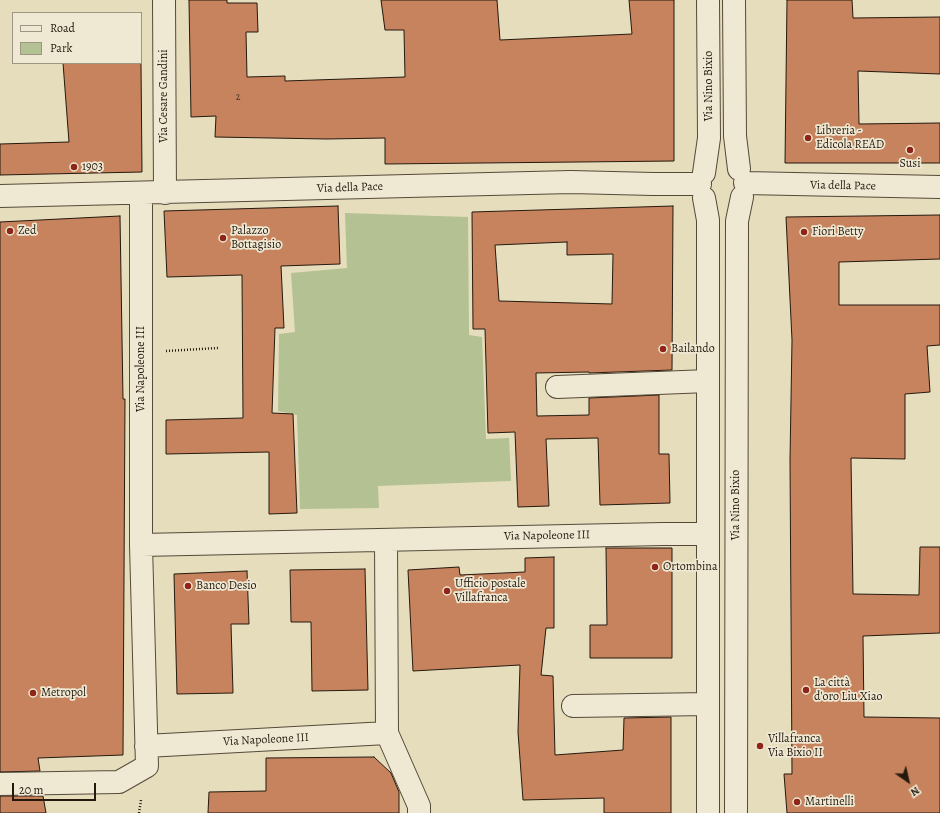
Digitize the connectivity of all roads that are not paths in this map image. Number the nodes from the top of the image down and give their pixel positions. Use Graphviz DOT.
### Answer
graph roads {
  1 [pos="164,0"];
  2 [pos="708,0"];
  3 [pos="734,0"];
  4 [pos="742,183"];
  5 [pos="703,185"];
  6 [pos="940,187"];
  7 [pos="165,193"];
  8 [pos="141,194"];
  9 [pos="0,196"];
  10 [pos="708,380"];
  11 [pos="557,387"];
  12 [pos="708,534"];
  13 [pos="386,540"];
  14 [pos="141,545"];
  15 [pos="708,704"];
  16 [pos="573,706"];
  17 [pos="387,733"];
  18 [pos="146,746"];
  19 [pos="0,784"];
  20 [pos="419,813"];
  21 [pos="708,813"];
  22 [pos="736,813"];
  1 -- 7 [label="street, Via Cesare Gandini"];
  2 -- 5 [label="street, Via Nino Bixio"];
  3 -- 4 [label="street, Via Nino Bixio"];
  4 -- 5 [label="street"];
  4 -- 5 [label="street"];
  4 -- 6 [label="street, Via della Pace"];
  4 -- 22 [label="street, Via Nino Bixio"];
  5 -- 7 [label="street, Via della Pace"];
  5 -- 10 [label="street, Via Nino Bixio"];
  7 -- 8 [label="street, Via della Pace"];
  8 -- 9 [label="street, Via della Pace"];
  8 -- 14 [label="street, Via Napoleone III"];
  10 -- 11 [label="street"];
  10 -- 12 [label="street, Via Nino Bixio"];
  12 -- 13 [label="street, Via Napoleone III"];
  12 -- 15 [label="street, Via Nino Bixio"];
  13 -- 14 [label="street, Via Napoleone III"];
  13 -- 17 [label="street"];
  14 -- 18 [label="street, Via Napoleone III"];
  15 -- 16 [label="street"];
  15 -- 21 [label="street, Via Nino Bixio"];
  17 -- 18 [label="street, Via Napoleone III"];
  17 -- 20 [label="street"];
  18 -- 19 [label="street, Via Napoleone III"];
}
